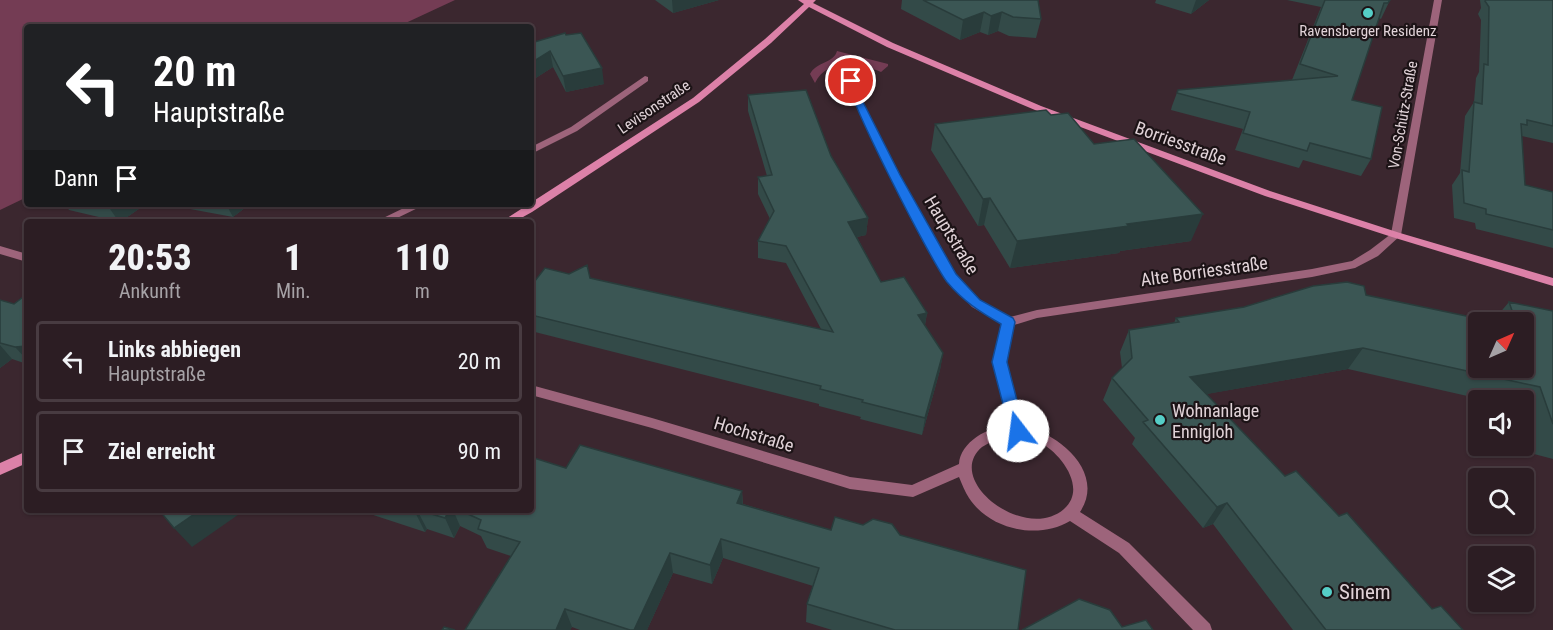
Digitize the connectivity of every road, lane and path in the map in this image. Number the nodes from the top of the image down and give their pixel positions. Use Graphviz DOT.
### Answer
graph roads {
  1 [pos="1438,0"];
  2 [pos="808,1"];
  3 [pos="645,79"];
  4 [pos="851,81"];
  5 [pos="534,149"];
  6 [pos="534,206"];
  7 [pos="414,207"];
  8 [pos="533,207"];
  9 [pos="387,219"];
  10 [pos="512,219"];
  11 [pos="1396,235"];
  12 [pos="0,250"];
  13 [pos="24,257"];
  14 [pos="1553,282"];
  15 [pos="1009,322"];
  16 [pos="534,391"];
  17 [pos="1018,431"];
  18 [pos="24,458"];
  19 [pos="964,468"];
  20 [pos="0,469"];
  21 [pos="1070,513"];
  22 [pos="1204,630"];
  1 -- 11 [label="street, Von-Schütz-Straße"];
  2 -- 6 [label="main road, Levisonstraße"];
  2 -- 11 [label="main road, Borriesstraße"];
  3 -- 5 [label="street"];
  4 -- 15 [label="street, Hauptstraße"];
  7 -- 9 [label="street"];
  8 -- 10 [label="main road, Levisonstraße"];
  11 -- 14 [label="main road, Borriesstraße"];
  11 -- 15 [label="street, Alte Borriesstraße"];
  12 -- 13 [label="street"];
  15 -- 17 [label="street"];
  16 -- 19 [label="street, Hochstraße"];
  17 -- 19 [label="street"];
  17 -- 21 [label="street"];
  18 -- 20 [label="main road"];
  19 -- 21 [label="street"];
  21 -- 22 [label="street"];
}
